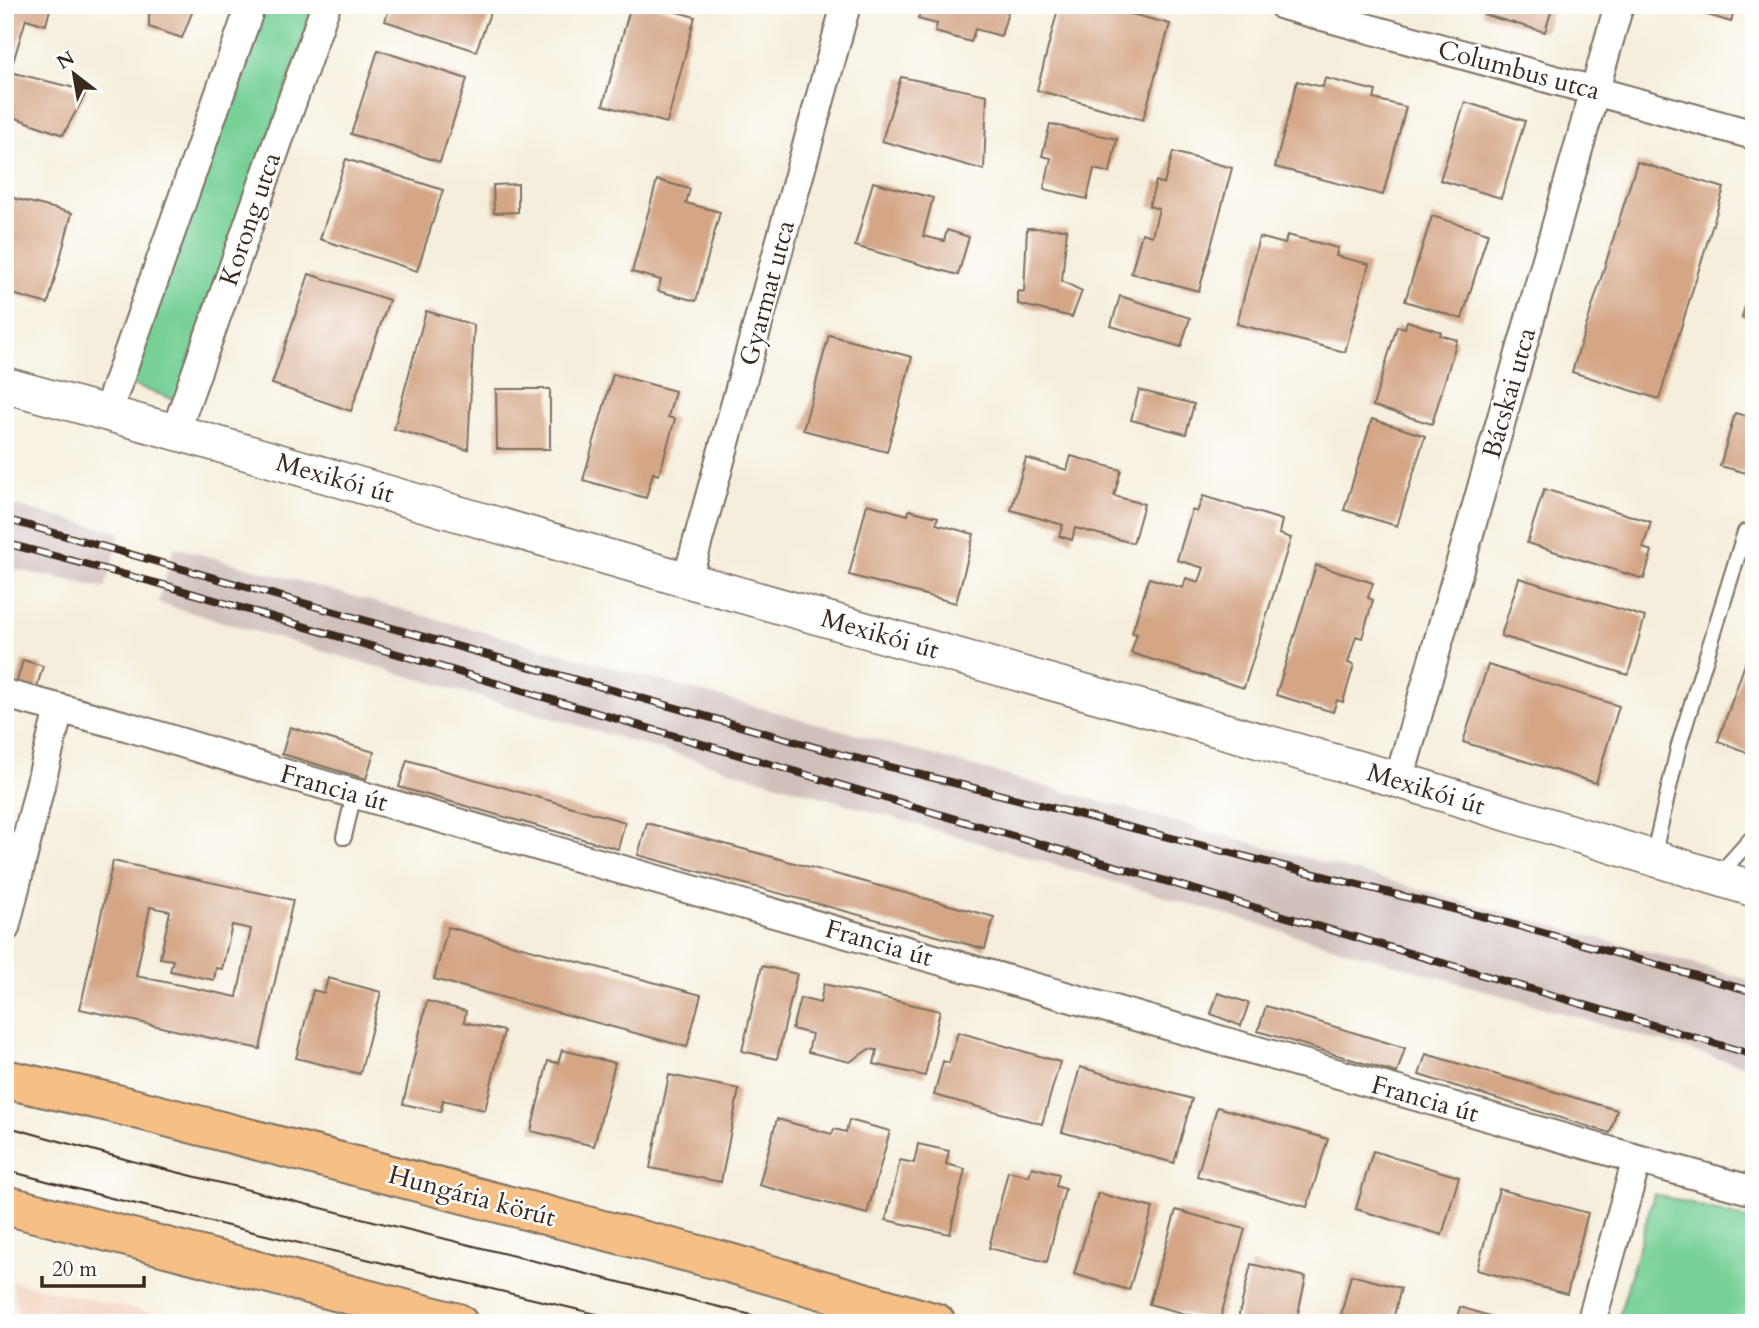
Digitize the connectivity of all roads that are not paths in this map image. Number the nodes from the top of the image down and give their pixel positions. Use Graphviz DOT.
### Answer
graph roads {
  1 [pos="251,5"];
  2 [pos="326,5"];
  3 [pos="846,5"];
  4 [pos="1283,5"];
  5 [pos="1619,5"];
  6 [pos="1595,92"];
  7 [pos="1754,135"];
  8 [pos="5,385"];
  9 [pos="107,414"];
  10 [pos="175,433"];
  11 [pos="1754,536"];
  12 [pos="687,580"];
  13 [pos="5,694"];
  14 [pos="59,709"];
  15 [pos="1399,780"];
  16 [pos="354,793"];
  17 [pos="344,837"];
  18 [pos="1754,839"];
  19 [pos="1652,858"];
  20 [pos="12,873"];
  21 [pos="1716,878"];
  22 [pos="1754,889"];
  23 [pos="5,928"];
  24 [pos="5,1079"];
  25 [pos="1637,1159"];
  26 [pos="1754,1191"];
  27 [pos="5,1205"];
  28 [pos="458,1323"];
  29 [pos="936,1323"];
  30 [pos="1591,1323"];
  1 -- 9 [label="street"];
  2 -- 10 [label="street, Korong utca"];
  3 -- 12 [label="street, Gyarmat utca"];
  4 -- 6 [label="street, Columbus utca"];
  5 -- 6 [label="street, Bácskai utca"];
  6 -- 7 [label="street, Columbus utca"];
  6 -- 15 [label="street, Bácskai utca"];
  8 -- 9 [label="street, Mexikói út"];
  9 -- 10 [label="street, Mexikói út"];
  10 -- 12 [label="street, Mexikói út"];
  11 -- 19 [label="lane"];
  12 -- 15 [label="street, Mexikói út"];
  13 -- 14 [label="street, Francia út"];
  14 -- 16 [label="street, Francia út"];
  14 -- 20 [label="street"];
  15 -- 19 [label="street, Mexikói út"];
  16 -- 17 [label="lane"];
  16 -- 25 [label="street, Francia út"];
  18 -- 21 [label="lane"];
  19 -- 21 [label="street, Mexikói út"];
  20 -- 23 [label="street"];
  21 -- 22 [label="street, Mexikói út"];
  24 -- 29 [label="main road, Hungária körút"];
  25 -- 26 [label="street, Francia út"];
  25 -- 30 [label="street"];
  27 -- 28 [label="main road"];
}
